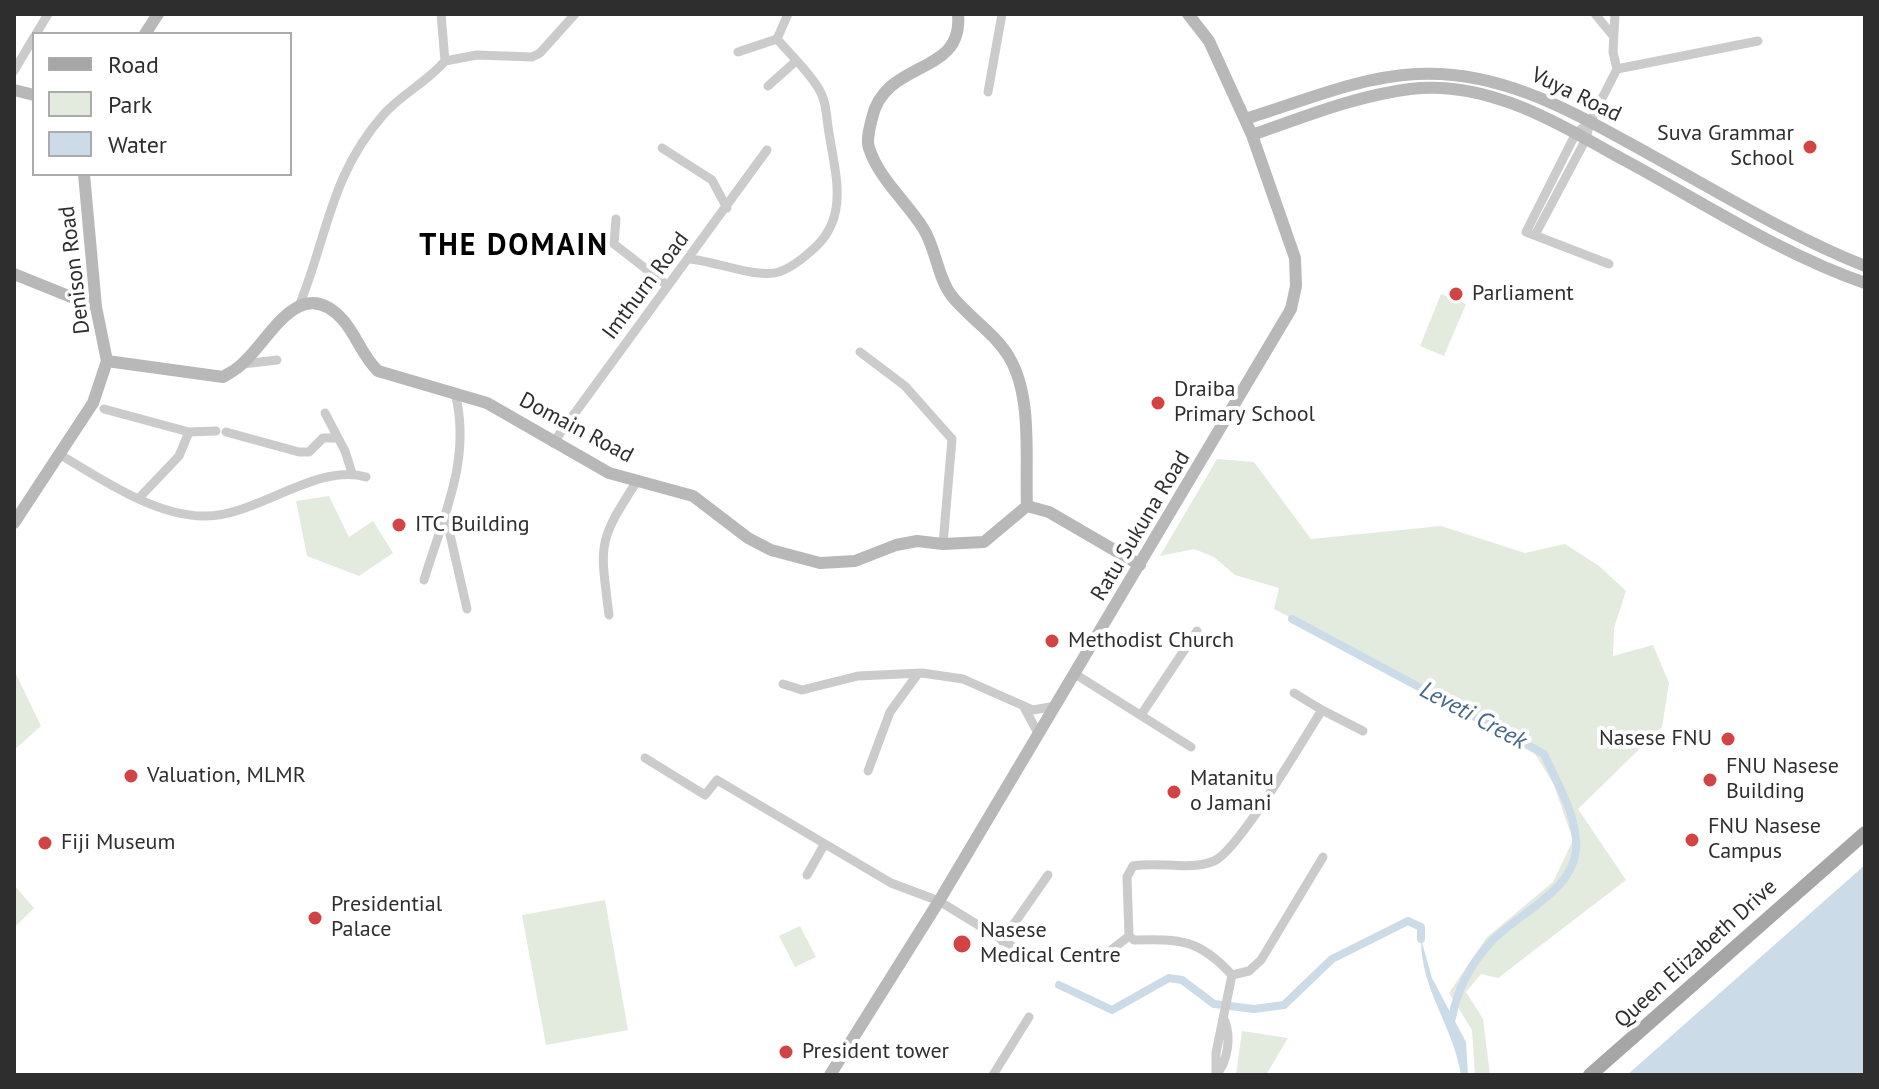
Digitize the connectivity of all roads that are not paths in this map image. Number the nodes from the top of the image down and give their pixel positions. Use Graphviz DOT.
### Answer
graph roads {
  1 [pos="48,14"];
  2 [pos="158,14"];
  3 [pos="441,14"];
  4 [pos="575,14"];
  5 [pos="788,14"];
  6 [pos="958,14"];
  7 [pos="1002,14"];
  8 [pos="1188,14"];
  9 [pos="1595,14"];
  10 [pos="1615,14"];
  11 [pos="37,32"];
  12 [pos="146,32"];
  13 [pos="1614,37"];
  14 [pos="777,39"];
  15 [pos="32,41"];
  16 [pos="1758,41"];
  17 [pos="738,52"];
  18 [pos="445,61"];
  19 [pos="796,61"];
  20 [pos="1617,69"];
  21 [pos="14,71"];
  22 [pos="768,86"];
  23 [pos="988,92"];
  24 [pos="1245,119"];
  25 [pos="1590,122"];
  26 [pos="1252,135"];
  27 [pos="1581,136"];
  28 [pos="662,148"];
  29 [pos="767,150"];
  30 [pos="84,176"];
  31 [pos="727,208"];
  32 [pos="616,219"];
  33 [pos="689,259"];
  34 [pos="1609,264"];
  35 [pos="1865,266"];
  36 [pos="14,274"];
  37 [pos="1865,283"];
  38 [pos="668,286"];
  39 [pos="299,306"];
  40 [pos="96,307"];
  41 [pos="860,352"];
  42 [pos="277,360"];
  43 [pos="107,361"];
  44 [pos="243,364"];
  45 [pos="455,393"];
  46 [pos="104,409"];
  47 [pos="325,413"];
  48 [pos="189,432"];
  49 [pos="338,438"];
  50 [pos="553,443"];
  51 [pos="59,454"];
  52 [pos="352,473"];
  53 [pos="366,477"];
  54 [pos="637,481"];
  55 [pos="140,497"];
  56 [pos="1027,506"];
  57 [pos="445,514"];
  58 [pos="14,523"];
  59 [pos="943,544"];
  60 [pos="1140,565"];
  61 [pos="424,580"];
  62 [pos="467,609"];
  63 [pos="609,615"];
  64 [pos="1197,631"];
  65 [pos="1075,674"];
  66 [pos="917,675"];
  67 [pos="783,684"];
  68 [pos="1294,693"];
  69 [pos="1056,706"];
  70 [pos="1024,707"];
  71 [pos="1322,710"];
  72 [pos="1141,715"];
  73 [pos="1363,731"];
  74 [pos="1039,735"];
  75 [pos="1191,747"];
  76 [pos="645,758"];
  77 [pos="868,771"];
  78 [pos="1865,833"];
  79 [pos="824,845"];
  80 [pos="1323,857"];
  81 [pos="807,875"];
  82 [pos="1048,875"];
  83 [pos="939,901"];
  84 [pos="1129,936"];
  85 [pos="1002,941"];
  86 [pos="1110,951"];
  87 [pos="1035,960"];
  88 [pos="1232,975"];
  89 [pos="1029,1017"];
  90 [pos="830,1075"];
  91 [pos="993,1075"];
  92 [pos="1216,1075"];
  93 [pos="1590,1075"];
  1 -- 11 [label="street"];
  2 -- 12 [label="main road"];
  3 -- 18 [label="street"];
  4 -- 18 [label="street"];
  5 -- 14 [label="street"];
  6 -- 56 [label="main road"];
  7 -- 23 [label="street"];
  8 -- 24 [label="main road, Ratu Sukuna Road"];
  9 -- 13 [label="street"];
  10 -- 13 [label="street"];
  13 -- 20 [label="street"];
  14 -- 17 [label="street"];
  14 -- 19 [label="street"];
  15 -- 21 [label="street"];
  16 -- 20 [label="street"];
  18 -- 39 [label="street"];
  19 -- 22 [label="street"];
  19 -- 33 [label="street"];
  20 -- 25 [label="street"];
  24 -- 25 [label="main road, Vuya Road"];
  24 -- 26 [label="main road, Ratu Sukuna Road"];
  25 -- 27 [label="street"];
  25 -- 35 [label="main road, Vuya Road"];
  26 -- 27 [label="main road, Vuya Road"];
  26 -- 60 [label="main road, Ratu Sukuna Road"];
  27 -- 34 [label="street"];
  27 -- 37 [label="main road, Vuya Road"];
  28 -- 31 [label="street"];
  29 -- 31 [label="street, Imthurn Road"];
  30 -- 40 [label="main road, Denison Road"];
  31 -- 33 [label="street, Imthurn Road"];
  32 -- 38 [label="street"];
  33 -- 38 [label="street, Imthurn Road"];
  36 -- 40 [label="main road"];
  38 -- 50 [label="street, Imthurn Road"];
  39 -- 44 [label="main road"];
  39 -- 45 [label="main road, Domain Road"];
  40 -- 43 [label="main road, Denison Road"];
  41 -- 59 [label="street"];
  42 -- 44 [label="street"];
  43 -- 44 [label="main road"];
  43 -- 51 [label="main road"];
  45 -- 50 [label="main road, Domain Road"];
  45 -- 57 [label="street"];
  46 -- 48 [label="street"];
  47 -- 49 [label="street"];
  48 -- 49 [label="street"];
  48 -- 55 [label="street"];
  49 -- 52 [label="street"];
  50 -- 54 [label="main road, Domain Road"];
  51 -- 55 [label="street"];
  51 -- 58 [label="main road"];
  52 -- 53 [label="street"];
  52 -- 55 [label="street"];
  54 -- 59 [label="main road, Domain Road"];
  54 -- 63 [label="street"];
  56 -- 59 [label="main road, Domain Road"];
  56 -- 60 [label="main road"];
  57 -- 61 [label="street"];
  57 -- 62 [label="street"];
  60 -- 65 [label="main road, Ratu Sukuna Road"];
  64 -- 72 [label="street"];
  65 -- 69 [label="main road, Ratu Sukuna Road"];
  65 -- 72 [label="street"];
  66 -- 67 [label="street"];
  66 -- 70 [label="street"];
  66 -- 77 [label="street"];
  68 -- 71 [label="street"];
  69 -- 70 [label="street"];
  69 -- 74 [label="main road, Ratu Sukuna Road"];
  70 -- 74 [label="street"];
  71 -- 73 [label="street"];
  71 -- 84 [label="street"];
  72 -- 75 [label="street"];
  74 -- 83 [label="main road, Ratu Sukuna Road"];
  76 -- 79 [label="street"];
  78 -- 93 [label="main road, Queen Elizabeth Drive"];
  79 -- 81 [label="street"];
  79 -- 83 [label="street"];
  80 -- 88 [label="street"];
  82 -- 85 [label="street"];
  83 -- 85 [label="street"];
  83 -- 90 [label="main road, Ratu Sukuna Road"];
  84 -- 86 [label="street"];
  84 -- 88 [label="street"];
  85 -- 87 [label="street"];
  88 -- 92 [label="street"];
  89 -- 91 [label="street"];
}
